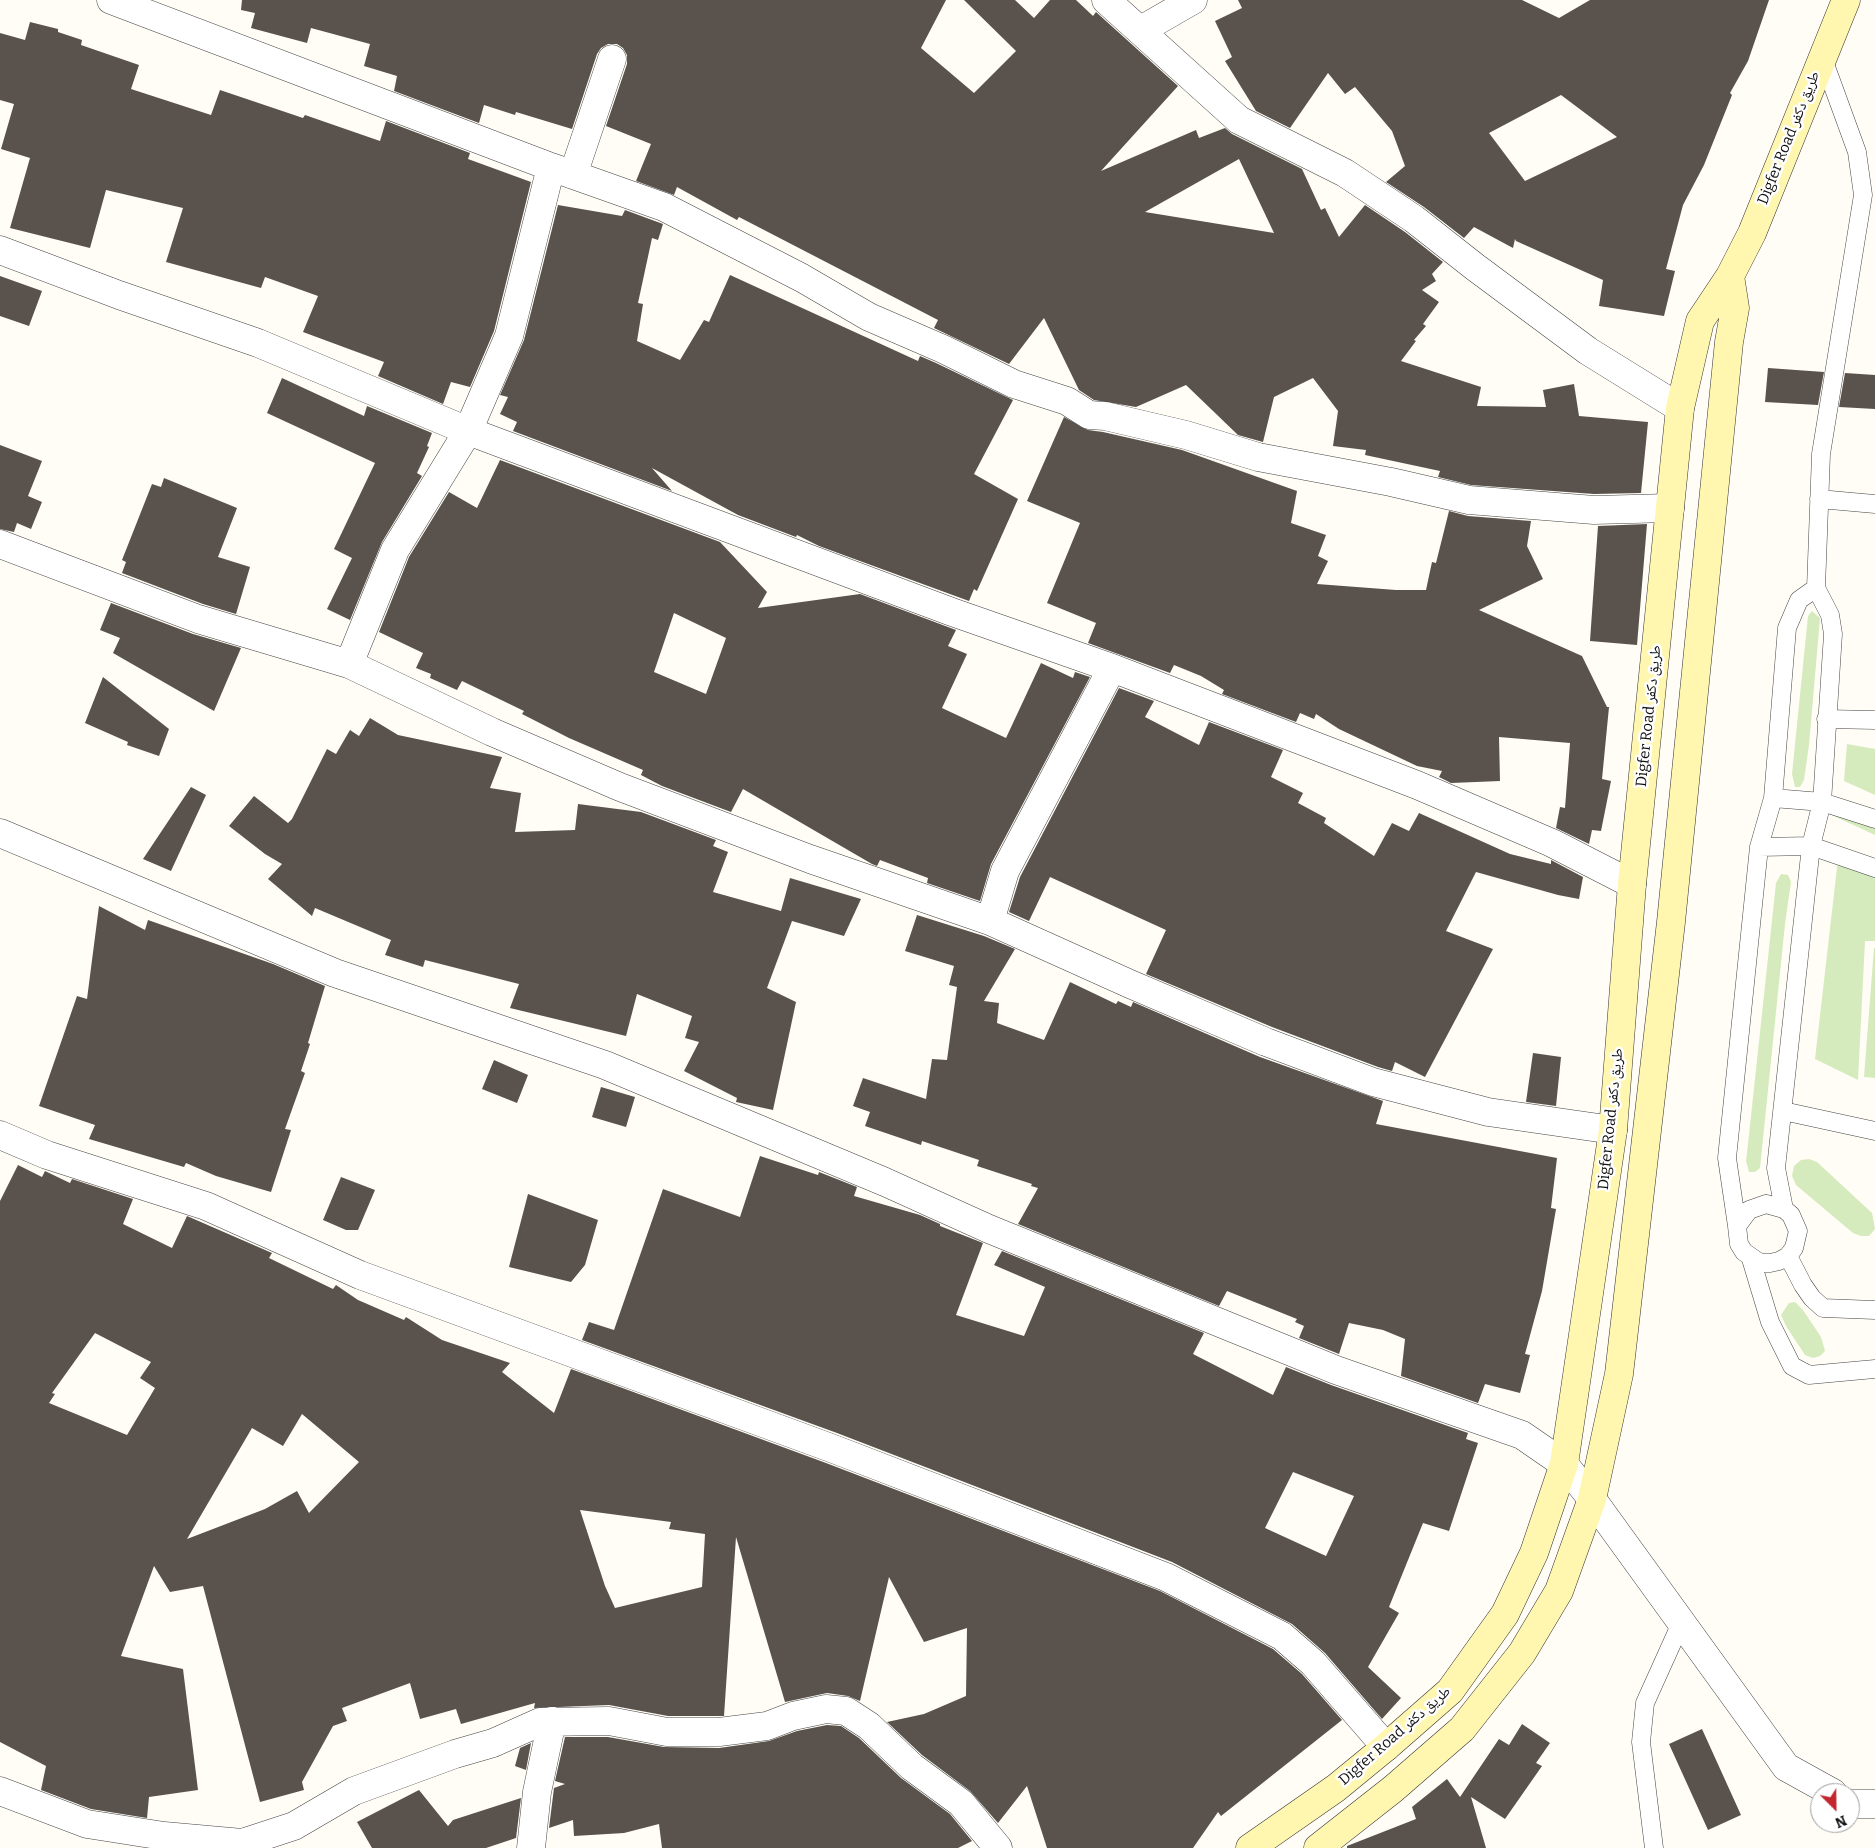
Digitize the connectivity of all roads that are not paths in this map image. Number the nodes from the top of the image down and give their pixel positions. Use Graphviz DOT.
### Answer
graph roads {
  1 [pos="110,0"];
  2 [pos="1106,0"];
  3 [pos="1194,0"];
  4 [pos="1846,0"];
  5 [pos="1141,30"];
  6 [pos="1822,56"];
  7 [pos="612,58"];
  8 [pos="562,171"];
  9 [pos="0,250"];
  10 [pos="1730,276"];
  11 [pos="1680,408"];
  12 [pos="468,431"];
  13 [pos="1819,499"];
  14 [pos="1875,504"];
  15 [pos="1670,508"];
  16 [pos="0,544"];
  17 [pos="1816,588"];
  18 [pos="349,664"];
  19 [pos="1112,668"];
  20 [pos="1826,719"];
  21 [pos="1875,720"];
  22 [pos="1773,798"];
  23 [pos="1822,802"];
  24 [pos="1875,819"];
  25 [pos="0,833"];
  26 [pos="1811,846"];
  27 [pos="1759,847"];
  28 [pos="1875,868"];
  29 [pos="1632,884"];
  30 [pos="990,921"];
  31 [pos="1783,1111"];
  32 [pos="1613,1130"];
  33 [pos="1875,1130"];
  34 [pos="0,1135"];
  35 [pos="1784,1209"];
  36 [pos="1737,1226"];
  37 [pos="1788,1256"];
  38 [pos="1751,1259"];
  39 [pos="1875,1310"];
  40 [pos="1875,1369"];
  41 [pos="1564,1464"];
  42 [pos="1592,1498"];
  43 [pos="1682,1621"];
  44 [pos="552,1721"];
  45 [pos="1386,1747"];
  46 [pos="1815,1783"];
  47 [pos="0,1791"];
  48 [pos="1860,1804"];
  49 [pos="1875,1804"];
  50 [pos="531,1848"];
  51 [pos="998,1848"];
  52 [pos="1250,1848"];
  53 [pos="1318,1848"];
  54 [pos="1654,1848"];
  1 -- 8 [label="street"];
  2 -- 5 [label="street"];
  3 -- 5 [label="street"];
  4 -- 6 [label="street, Digfer Road طريق دكفر"];
  5 -- 11 [label="street"];
  6 -- 10 [label="street, Digfer Road طريق دكفر"];
  6 -- 13 [label="lane"];
  7 -- 8 [label="street"];
  8 -- 12 [label="street"];
  8 -- 15 [label="street"];
  9 -- 12 [label="street"];
  10 -- 11 [label="street, Digfer Road طريق دكفر"];
  10 -- 42 [label="street"];
  11 -- 15 [label="street, Digfer Road طريق دكفر"];
  12 -- 18 [label="street"];
  12 -- 19 [label="street"];
  13 -- 14 [label="lane"];
  13 -- 17 [label="lane"];
  15 -- 29 [label="street, Digfer Road طريق دكفر"];
  16 -- 18 [label="street"];
  17 -- 20 [label="lane"];
  17 -- 22 [label="lane"];
  18 -- 30 [label="street"];
  19 -- 29 [label="street"];
  19 -- 30 [label="street"];
  20 -- 21 [label="lane"];
  20 -- 23 [label="lane"];
  22 -- 23 [label="lane"];
  22 -- 27 [label="lane"];
  23 -- 24 [label="lane"];
  23 -- 26 [label="lane"];
  25 -- 41 [label="street"];
  26 -- 27 [label="lane"];
  26 -- 28 [label="lane"];
  26 -- 31 [label="lane"];
  27 -- 36 [label="lane"];
  29 -- 32 [label="street, Digfer Road طريق دكفر"];
  30 -- 32 [label="street"];
  31 -- 33 [label="lane"];
  31 -- 35 [label="lane"];
  32 -- 41 [label="street, Digfer Road طريق دكفر"];
  34 -- 45 [label="street"];
  35 -- 36 [label="lane"];
  35 -- 37 [label="lane"];
  36 -- 38 [label="lane"];
  37 -- 38 [label="lane"];
  37 -- 39 [label="lane"];
  38 -- 40 [label="lane"];
  41 -- 42 [label="street"];
  41 -- 45 [label="street, Digfer Road طريق دكفر"];
  42 -- 43 [label="street"];
  42 -- 53 [label="street"];
  43 -- 46 [label="street"];
  43 -- 54 [label="lane"];
  44 -- 47 [label="street"];
  44 -- 50 [label="street"];
  44 -- 51 [label="street"];
  45 -- 52 [label="street, Digfer Road طريق دكفر"];
  48 -- 49 [label="street"];
}
